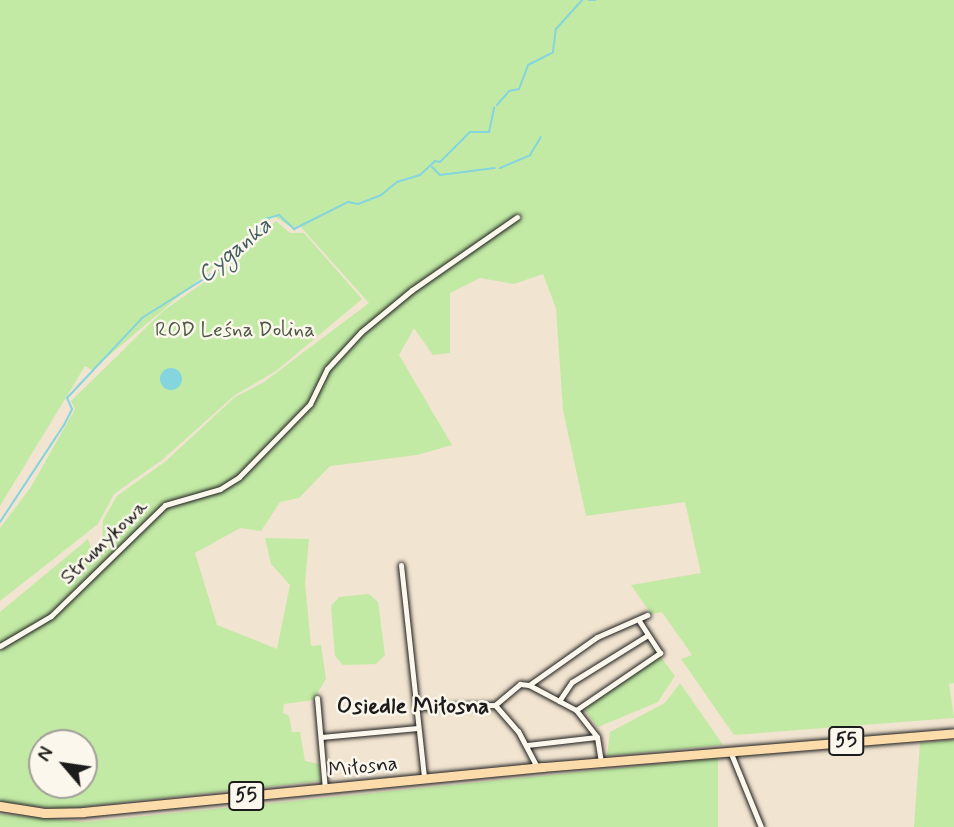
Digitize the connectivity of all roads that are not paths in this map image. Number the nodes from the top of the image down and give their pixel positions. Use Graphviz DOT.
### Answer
graph roads {
  1 [pos="517,217"];
  2 [pos="401,565"];
  3 [pos="647,615"];
  4 [pos="639,621"];
  5 [pos="648,635"];
  6 [pos="0,646"];
  7 [pos="528,685"];
  8 [pos="317,698"];
  9 [pos="559,701"];
  10 [pos="495,705"];
  11 [pos="416,707"];
  12 [pos="576,710"];
  13 [pos="418,728"];
  14 [pos="954,733"];
  15 [pos="321,737"];
  16 [pos="597,737"];
  17 [pos="527,745"];
  18 [pos="734,751"];
  19 [pos="601,762"];
  20 [pos="537,768"];
  21 [pos="424,778"];
  22 [pos="325,789"];
  23 [pos="0,806"];
  24 [pos="761,827"];
  1 -- 6 [label="street, Strumykowa"];
  2 -- 11 [label="street"];
  3 -- 4 [label="street"];
  4 -- 5 [label="street"];
  4 -- 7 [label="street"];
  5 -- 9 [label="street"];
  5 -- 12 [label="street"];
  7 -- 9 [label="street"];
  7 -- 10 [label="street"];
  8 -- 15 [label="street"];
  9 -- 12 [label="street"];
  10 -- 11 [label="street"];
  10 -- 17 [label="street"];
  11 -- 13 [label="street"];
  12 -- 16 [label="street"];
  13 -- 15 [label="street"];
  13 -- 21 [label="street"];
  14 -- 18 [label="main road, 55"];
  15 -- 22 [label="street"];
  16 -- 17 [label="street"];
  16 -- 19 [label="street"];
  17 -- 20 [label="street"];
  18 -- 19 [label="main road, Miłosna / 55"];
  18 -- 24 [label="street"];
  19 -- 20 [label="main road, Miłosna / 55"];
  20 -- 21 [label="main road, Miłosna / 55"];
  21 -- 22 [label="main road, Miłosna / 55"];
  22 -- 23 [label="main road, Miłosna / 55"];
}
